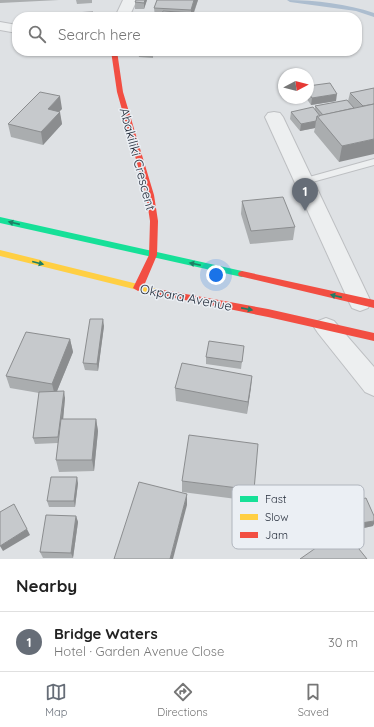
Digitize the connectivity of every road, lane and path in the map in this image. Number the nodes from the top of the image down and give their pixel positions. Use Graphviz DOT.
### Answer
graph roads {
  1 [pos="130,0"];
  2 [pos="124,12"];
  3 [pos="0,26"];
  4 [pos="12,28"];
  5 [pos="115,56"];
  6 [pos="274,117"];
  7 [pos="374,162"];
  8 [pos="305,181"];
  9 [pos="0,220"];
  10 [pos="0,253"];
  11 [pos="153,255"];
  12 [pos="138,288"];
  13 [pos="367,303"];
  14 [pos="326,327"];
  15 [pos="374,337"];
  16 [pos="374,385"];
  1 -- 2 [label="street"];
  3 -- 4 [label="street"];
  5 -- 11 [label="main road, Abakiliki Crescent"];
  6 -- 8 [label="street"];
  7 -- 8 [label="lane"];
  8 -- 13 [label="street"];
  11 -- 9 [label="main road, one-way"];
  10 -- 12 [label="main road, Okpara Avenue, one-way"];
  11 -- 12 [label="main road, Abakiliki Crescent"];
  13 -- 11 [label="main road, one-way"];
  12 -- 14 [label="main road, Okpara Avenue, one-way"];
  14 -- 15 [label="main road, Okpara Avenue"];
  14 -- 16 [label="street"];
}
